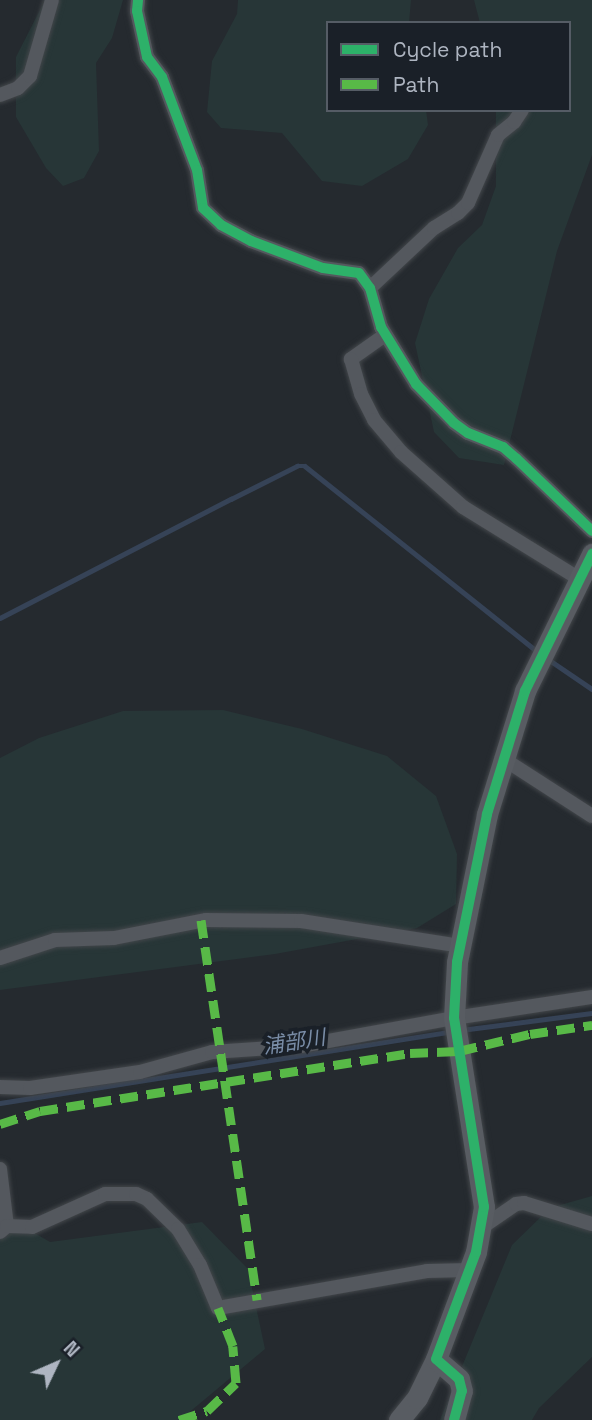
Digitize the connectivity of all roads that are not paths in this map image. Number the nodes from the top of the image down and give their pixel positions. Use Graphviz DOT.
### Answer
graph roads {
  1 [pos="52,0"];
  2 [pos="138,0"];
  3 [pos="0,95"];
  4 [pos="521,112"];
  5 [pos="370,288"];
  6 [pos="385,335"];
  7 [pos="592,531"];
  8 [pos="586,567"];
  9 [pos="502,758"];
  10 [pos="592,816"];
  11 [pos="460,946"];
  12 [pos="0,958"];
  13 [pos="592,997"];
  14 [pos="454,1018"];
  15 [pos="0,1087"];
  16 [pos="0,1169"];
  17 [pos="592,1224"];
  18 [pos="481,1228"];
  19 [pos="4,1229"];
  20 [pos="470,1270"];
  21 [pos="436,1359"];
  22 [pos="400,1420"];
  23 [pos="454,1420"];
  1 -- 3 [label="street"];
  2 -- 5 [label="street"];
  4 -- 5 [label="street"];
  5 -- 6 [label="street"];
  6 -- 7 [label="street"];
  6 -- 8 [label="street"];
  8 -- 9 [label="street"];
  9 -- 10 [label="street"];
  9 -- 11 [label="street"];
  11 -- 12 [label="street"];
  11 -- 14 [label="street"];
  13 -- 14 [label="street"];
  14 -- 15 [label="street"];
  14 -- 18 [label="street"];
  16 -- 19 [label="street"];
  17 -- 18 [label="street"];
  18 -- 20 [label="street"];
  19 -- 20 [label="street"];
  20 -- 21 [label="street"];
  21 -- 22 [label="street"];
  21 -- 23 [label="street"];
}
